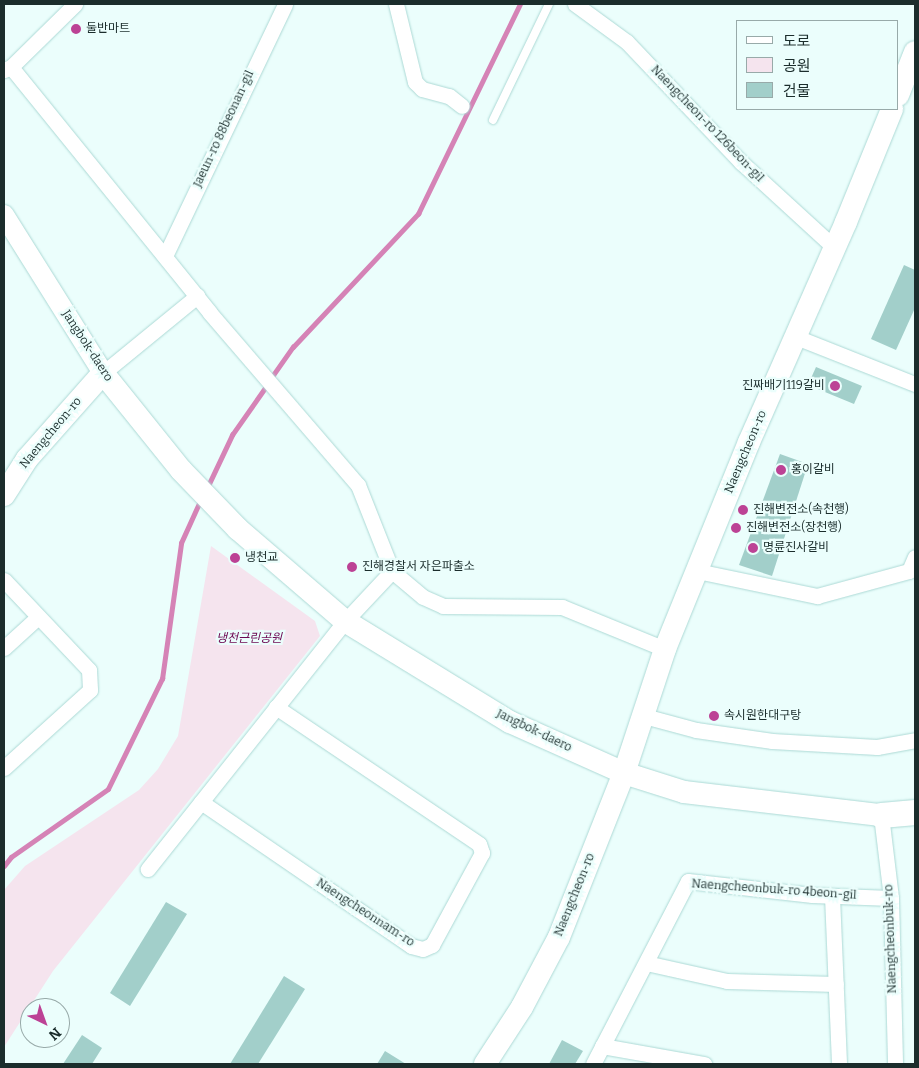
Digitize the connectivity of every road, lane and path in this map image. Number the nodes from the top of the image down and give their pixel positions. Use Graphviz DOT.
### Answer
graph roads {
  1 [pos="75,4"];
  2 [pos="285,4"];
  3 [pos="396,4"];
  4 [pos="549,4"];
  5 [pos="576,4"];
  6 [pos="915,52"];
  7 [pos="7,68"];
  8 [pos="899,92"];
  9 [pos="462,106"];
  10 [pos="892,110"];
  11 [pos="493,120"];
  12 [pos="4,215"];
  13 [pos="835,248"];
  14 [pos="164,256"];
  15 [pos="197,296"];
  16 [pos="796,337"];
  17 [pos="103,373"];
  18 [pos="915,384"];
  19 [pos="4,495"];
  20 [pos="915,557"];
  21 [pos="392,571"];
  22 [pos="697,571"];
  23 [pos="4,580"];
  24 [pos="38,617"];
  25 [pos="345,620"];
  26 [pos="4,648"];
  27 [pos="666,649"];
  28 [pos="276,707"];
  29 [pos="644,716"];
  30 [pos="915,740"];
  31 [pos="4,768"];
  32 [pos="624,773"];
  33 [pos="201,802"];
  34 [pos="915,813"];
  35 [pos="881,815"];
  36 [pos="148,869"];
  37 [pos="832,896"];
  38 [pos="891,898"];
  39 [pos="646,963"];
  40 [pos="836,984"];
  41 [pos="602,1046"];
  42 [pos="485,1064"];
  43 [pos="592,1064"];
  44 [pos="704,1064"];
  45 [pos="839,1064"];
  46 [pos="895,1064"];
  1 -- 7 [label="street"];
  2 -- 14 [label="street, Jaeun-ro 88beonan-gil"];
  3 -- 9 [label="street"];
  4 -- 11 [label="lane"];
  5 -- 13 [label="street, Naengcheon-ro 126beon-gil"];
  6 -- 8 [label="main road"];
  7 -- 14 [label="street"];
  10 -- 13 [label="main road, Naengcheon-ro"];
  12 -- 17 [label="street, Jangbok-daero"];
  13 -- 16 [label="main road, Naengcheon-ro"];
  14 -- 15 [label="street"];
  15 -- 17 [label="street"];
  15 -- 21 [label="street"];
  16 -- 18 [label="street"];
  16 -- 22 [label="main road, Naengcheon-ro"];
  17 -- 19 [label="main road, Naengcheon-ro"];
  17 -- 25 [label="main road, Jangbok-daero"];
  20 -- 22 [label="street"];
  21 -- 25 [label="street"];
  21 -- 27 [label="street"];
  22 -- 27 [label="main road, Naengcheon-ro"];
  23 -- 24 [label="street"];
  24 -- 26 [label="street"];
  24 -- 31 [label="street"];
  25 -- 28 [label="street"];
  25 -- 32 [label="main road, Jangbok-daero"];
  27 -- 29 [label="main road, Naengcheon-ro"];
  28 -- 33 [label="street"];
  28 -- 33 [label="street, Naengcheonnam-ro"];
  29 -- 30 [label="street"];
  29 -- 32 [label="main road, Naengcheon-ro"];
  32 -- 35 [label="main road, Jangbok-daero"];
  32 -- 42 [label="main road, Naengcheon-ro"];
  33 -- 36 [label="street"];
  34 -- 35 [label="main road"];
  35 -- 38 [label="street, Naengcheonbuk-ro"];
  37 -- 38 [label="street, Naengcheonbuk-ro 4beon-gil"];
  37 -- 39 [label="street, Naengcheonbuk-ro 4beon-gil"];
  37 -- 40 [label="street"];
  38 -- 46 [label="street, Naengcheonbuk-ro"];
  39 -- 40 [label="street"];
  39 -- 41 [label="street, Naengcheonbuk-ro 4beon-gil"];
  40 -- 45 [label="street"];
  41 -- 43 [label="street, Naengcheonbuk-ro 4beon-gil"];
  41 -- 44 [label="street"];
}
